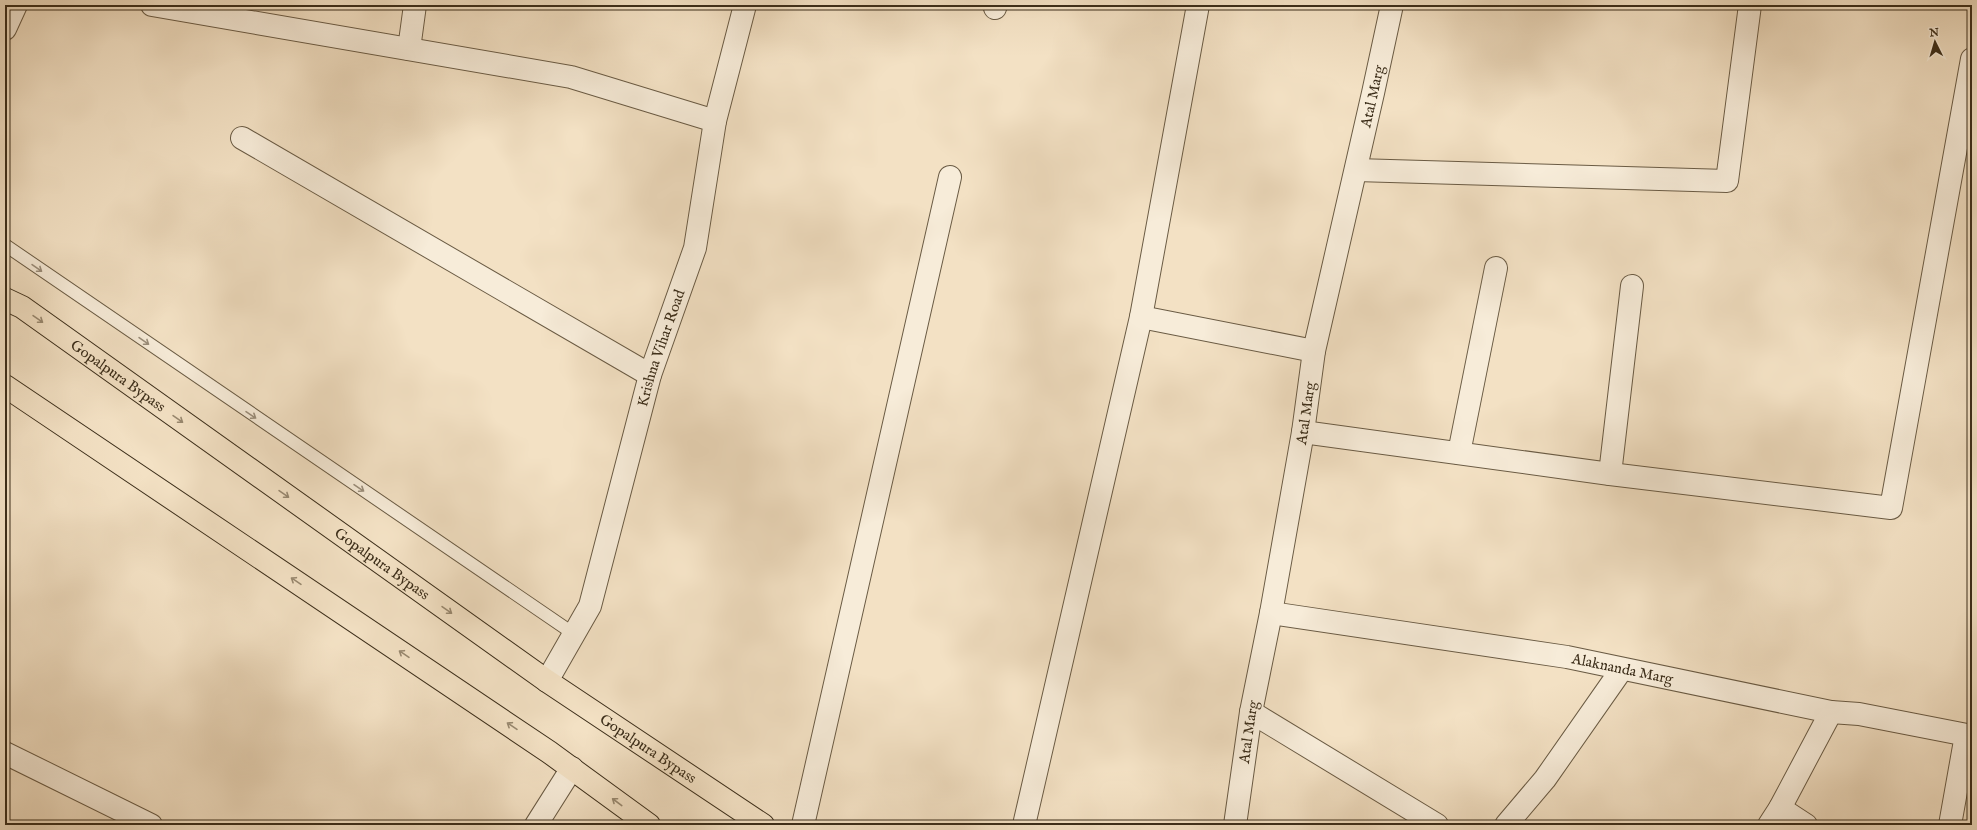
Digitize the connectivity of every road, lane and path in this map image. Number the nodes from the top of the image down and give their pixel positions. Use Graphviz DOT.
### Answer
graph roads {
  1 [pos="16,5"];
  2 [pos="152,5"];
  3 [pos="416,5"];
  4 [pos="744,5"];
  5 [pos="1198,5"];
  6 [pos="1392,5"];
  7 [pos="1750,5"];
  8 [pos="210,10"];
  9 [pos="5,29"];
  10 [pos="409,49"];
  11 [pos="1972,58"];
  12 [pos="716,121"];
  13 [pos="242,138"];
  14 [pos="1356,170"];
  15 [pos="950,177"];
  16 [pos="5,246"];
  17 [pos="1496,268"];
  18 [pos="1632,286"];
  19 [pos="5,299"];
  20 [pos="1141,316"];
  21 [pos="1314,350"];
  22 [pos="650,376"];
  23 [pos="5,386"];
  24 [pos="1303,432"];
  25 [pos="1460,453"];
  26 [pos="1610,474"];
  27 [pos="1271,613"];
  28 [pos="574,634"];
  29 [pos="1622,669"];
  30 [pos="547,681"];
  31 [pos="1251,712"];
  32 [pos="1831,712"];
  33 [pos="1969,735"];
  34 [pos="5,753"];
  35 [pos="572,768"];
  36 [pos="1775,817"];
  37 [pos="151,825"];
  38 [pos="536,825"];
  39 [pos="649,825"];
  40 [pos="762,825"];
  41 [pos="803,825"];
  42 [pos="1024,825"];
  43 [pos="1236,825"];
  44 [pos="1437,825"];
  45 [pos="1506,825"];
  46 [pos="1806,825"];
  47 [pos="1950,825"];
  1 -- 9 [label="street"];
  2 -- 8 [label="street"];
  3 -- 10 [label="street"];
  4 -- 12 [label="street, Krishna Vihar Road"];
  5 -- 20 [label="street"];
  6 -- 14 [label="street, Atal Marg"];
  7 -- 14 [label="street"];
  8 -- 10 [label="street"];
  10 -- 12 [label="street"];
  11 -- 26 [label="street"];
  12 -- 22 [label="street, Krishna Vihar Road"];
  13 -- 22 [label="street"];
  14 -- 21 [label="street, Atal Marg"];
  15 -- 41 [label="street"];
  16 -- 28 [label="lane, one-way"];
  17 -- 25 [label="street"];
  18 -- 26 [label="street"];
  19 -- 30 [label="main road, Gopalpura Bypass, one-way"];
  20 -- 21 [label="street"];
  20 -- 42 [label="street"];
  21 -- 24 [label="street, Atal Marg"];
  22 -- 28 [label="street, Krishna Vihar Road"];
  35 -- 23 [label="main road, one-way"];
  24 -- 25 [label="street"];
  24 -- 27 [label="street, Atal Marg"];
  25 -- 26 [label="street"];
  27 -- 29 [label="street, Alaknanda Marg"];
  27 -- 31 [label="street, Atal Marg"];
  28 -- 30 [label="street, Krishna Vihar Road"];
  29 -- 32 [label="street, Alaknanda Marg"];
  29 -- 45 [label="street"];
  30 -- 40 [label="main road, Gopalpura Bypass"];
  31 -- 43 [label="street, Atal Marg"];
  31 -- 44 [label="street"];
  32 -- 33 [label="street, Alaknanda Marg"];
  32 -- 36 [label="street"];
  33 -- 47 [label="street"];
  34 -- 37 [label="street"];
  35 -- 38 [label="street"];
  39 -- 35 [label="main road, one-way"];
  36 -- 46 [label="street"];
}
